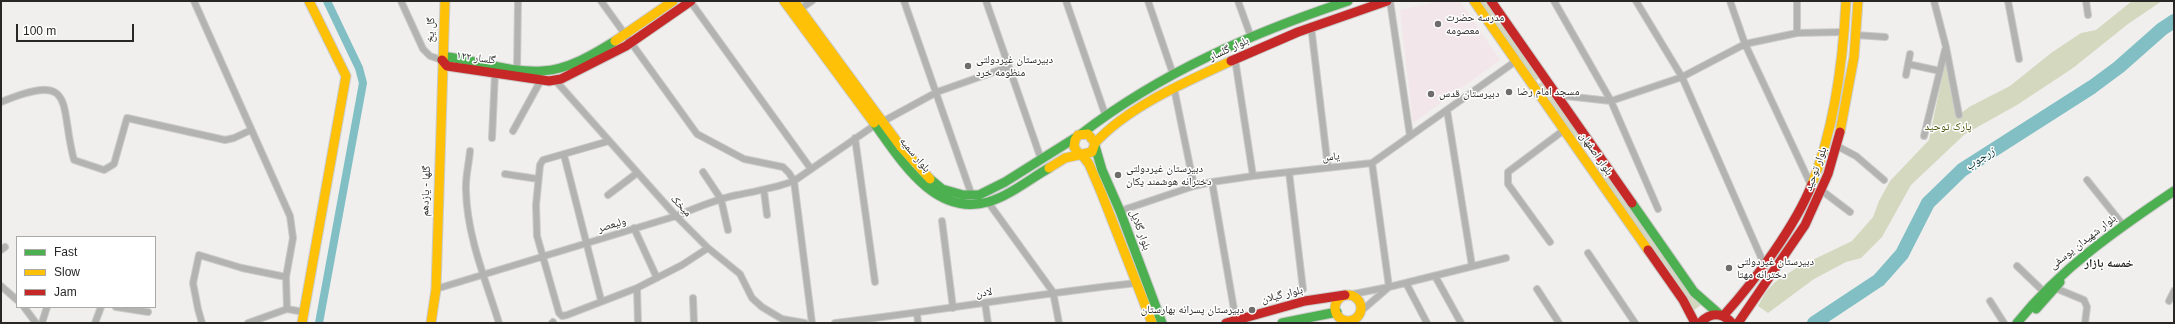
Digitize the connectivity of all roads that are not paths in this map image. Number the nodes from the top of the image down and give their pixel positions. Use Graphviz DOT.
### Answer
graph roads {
  1 [pos="194,1"];
  2 [pos="309,1"];
  3 [pos="401,1"];
  4 [pos="445,1"];
  5 [pos="518,1"];
  6 [pos="601,1"];
  7 [pos="673,1"];
  8 [pos="690,1"];
  9 [pos="784,1"];
  10 [pos="794,1"];
  11 [pos="812,1"];
  12 [pos="904,1"];
  13 [pos="986,1"];
  14 [pos="1066,1"];
  15 [pos="1148,1"];
  16 [pos="1238,1"];
  17 [pos="1348,1"];
  18 [pos="1387,1"];
  19 [pos="1390,1"];
  20 [pos="1474,1"];
  21 [pos="1491,1"];
  22 [pos="1554,1"];
  23 [pos="1636,1"];
  24 [pos="1730,1"];
  25 [pos="1797,1"];
  26 [pos="1846,1"];
  27 [pos="1858,1"];
  28 [pos="1934,1"];
  29 [pos="2008,1"];
  30 [pos="2086,1"];
  31 [pos="1329,4"];
  32 [pos="800,10"];
  33 [pos="2088,15"];
  34 [pos="1311,26"];
  35 [pos="1845,32"];
  36 [pos="1797,33"];
  37 [pos="626,34"];
  38 [pos="1856,35"];
  39 [pos="1251,37"];
  40 [pos="1885,37"];
  41 [pos="631,43"];
  42 [pos="1745,44"];
  43 [pos="1946,47"];
  44 [pos="824,48"];
  45 [pos="1910,54"];
  46 [pos="1235,59"];
  47 [pos="2018,59"];
  48 [pos="442,60"];
  49 [pos="1516,61"];
  50 [pos="1908,64"];
  51 [pos="1008,67"];
  52 [pos="1940,71"];
  53 [pos="517,72"];
  54 [pos="495,73"];
  55 [pos="1173,74"];
  56 [pos="1906,76"];
  57 [pos="1682,77"];
  58 [pos="541,80"];
  59 [pos="556,80"];
  60 [pos="1174,88"];
  61 [pos="937,92"];
  62 [pos="1556,95"];
  63 [pos="1611,101"];
  64 [pos="1,102"];
  65 [pos="1447,110"];
  66 [pos="1105,114"];
  67 [pos="1959,115"];
  68 [pos="879,123"];
  69 [pos="251,130"];
  70 [pos="1564,130"];
  71 [pos="513,131"];
  72 [pos="1078,136"];
  73 [pos="1410,136"];
  74 [pos="1924,136"];
  75 [pos="492,138"];
  76 [pos="855,138"];
  77 [pos="609,141"];
  78 [pos="1095,144"];
  79 [pos="1837,146"];
  80 [pos="470,152"];
  81 [pos="1596,152"];
  82 [pos="564,155"];
  83 [pos="1080,155"];
  84 [pos="1040,159"];
  85 [pos="1585,160"];
  86 [pos="1372,163"];
  87 [pos="1328,168"];
  88 [pos="811,169"];
  89 [pos="703,172"];
  90 [pos="1289,172"];
  91 [pos="637,173"];
  92 [pos="505,174"];
  93 [pos="1253,176"];
  94 [pos="538,179"];
  95 [pos="1884,180"];
  96 [pos="2087,180"];
  97 [pos="794,181"];
  98 [pos="1212,182"];
  99 [pos="1810,185"];
  100 [pos="1194,186"];
  101 [pos="1821,190"];
  102 [pos="764,191"];
  103 [pos="2174,191"];
  104 [pos="608,194"];
  105 [pos="972,196"];
  106 [pos="2174,198"];
  107 [pos="721,199"];
  108 [pos="988,202"];
  109 [pos="1658,209"];
  110 [pos="1120,211"];
  111 [pos="1850,212"];
  112 [pos="767,215"];
  113 [pos="676,216"];
  114 [pos="942,221"];
  115 [pos="2123,225"];
  116 [pos="634,228"];
  117 [pos="728,230"];
  118 [pos="1550,242"];
  119 [pos="586,243"];
  120 [pos="708,248"];
  121 [pos="1588,253"];
  122 [pos="541,256"];
  123 [pos="1506,258"];
  124 [pos="1764,264"];
  125 [pos="1472,266"];
  126 [pos="2017,266"];
  127 [pos="484,274"];
  128 [pos="1435,276"];
  129 [pos="286,277"];
  130 [pos="657,278"];
  131 [pos="875,282"];
  132 [pos="1136,283"];
  133 [pos="1406,283"];
  134 [pos="1,286"];
  135 [pos="1390,287"];
  136 [pos="436,288"];
  137 [pos="637,288"];
  138 [pos="2055,288"];
  139 [pos="1303,289"];
  140 [pos="1537,289"];
  141 [pos="2043,291"];
  142 [pos="2174,291"];
  143 [pos="1053,292"];
  144 [pos="1347,295"];
  145 [pos="693,298"];
  146 [pos="16,299"];
  147 [pos="601,300"];
  148 [pos="1990,301"];
  149 [pos="2169,301"];
  150 [pos="1737,302"];
  151 [pos="985,303"];
  152 [pos="25,308"];
  153 [pos="48,308"];
  154 [pos="101,308"];
  155 [pos="122,308"];
  156 [pos="953,308"];
  157 [pos="286,309"];
  158 [pos="1746,309"];
  159 [pos="148,312"];
  160 [pos="304,312"];
  161 [pos="1336,312"];
  162 [pos="917,313"];
  163 [pos="1721,314"];
  164 [pos="1360,317"];
  165 [pos="781,321"];
  166 [pos="1236,321"];
  167 [pos="1297,321"];
  168 [pos="1350,322"];
  169 [pos="36,323"];
  170 [pos="42,323"];
  171 [pos="95,323"];
  172 [pos="202,323"];
  173 [pos="248,323"];
  174 [pos="302,323"];
  175 [pos="432,323"];
  176 [pos="499,323"];
  177 [pos="638,323"];
  178 [pos="694,323"];
  179 [pos="805,323"];
  180 [pos="812,323"];
  181 [pos="835,323"];
  182 [pos="918,323"];
  183 [pos="988,323"];
  184 [pos="1059,323"];
  185 [pos="1152,323"];
  186 [pos="1162,323"];
  187 [pos="1226,323"];
  188 [pos="1282,323"];
  189 [pos="1427,323"];
  190 [pos="1461,323"];
  191 [pos="1560,323"];
  192 [pos="1635,323"];
  193 [pos="1695,323"];
  194 [pos="1700,323"];
  195 [pos="1732,323"];
  196 [pos="1738,323"];
  197 [pos="2004,323"];
  198 [pos="2017,323"];
  199 [pos="2025,323"];
  200 [pos="2085,323"];
  1 -- 69 [label="street"];
  2 -- 160 [label="main road"];
  3 -- 48 [label="street"];
  4 -- 48 [label="main road, گل یخ"];
  5 -- 53 [label="street"];
  6 -- 37 [label="street"];
  7 -- 37 [label="main road, گلسار ۱۲۲"];
  8 -- 41 [label="main road, گلسار ۱۲۲"];
  8 -- 88 [label="street"];
  9 -- 44 [label="main road, بلوار سمیه"];
  10 -- 32 [label="main road, بلوار سمیه"];
  11 -- 32 [label="street"];
  12 -- 61 [label="street"];
  13 -- 51 [label="street"];
  14 -- 66 [label="street"];
  15 -- 55 [label="street"];
  16 -- 39 [label="street"];
  17 -- 31 [label="main road, بلوار گلسار"];
  18 -- 34 [label="main road, بلوار گلسار"];
  19 -- 73 [label="street"];
  20 -- 49 [label="main road, بلوار اصفهان"];
  21 -- 62 [label="main road, بلوار اصفهان"];
  22 -- 63 [label="street"];
  23 -- 57 [label="street"];
  24 -- 42 [label="street"];
  25 -- 36 [label="street"];
  26 -- 35 [label="main road, بلوار توحید"];
  27 -- 38 [label="main road, بلوار توحید"];
  28 -- 43 [label="street"];
  29 -- 47 [label="street"];
  30 -- 33 [label="street"];
  31 -- 39 [label="main road, بلوار گلسار"];
  32 -- 44 [label="main road, بلوار سمیه"];
  34 -- 46 [label="main road, بلوار گلسار"];
  34 -- 87 [label="street"];
  35 -- 36 [label="street"];
  35 -- 99 [label="main road, بلوار توحید"];
  36 -- 42 [label="street"];
  37 -- 41 [label="street"];
  37 -- 53 [label="main road, گلسار ۱۲۲"];
  38 -- 40 [label="street"];
  38 -- 79 [label="main road, بلوار توحید"];
  39 -- 55 [label="main road, بلوار گلسار"];
  41 -- 59 [label="main road, گلسار ۱۲۲"];
  41 -- 97 [label="street"];
  42 -- 57 [label="street"];
  42 -- 99 [label="street"];
  43 -- 52 [label="street"];
  43 -- 67 [label="street"];
  44 -- 68 [label="main road, بلوار سمیه"];
  45 -- 50 [label="street"];
  46 -- 60 [label="main road, بلوار گلسار"];
  46 -- 93 [label="street"];
  48 -- 53 [label="main road, گلسار ۱۲۲"];
  48 -- 54 [label="main road, گلسار ۱۲۲"];
  48 -- 136 [label="main road, گلها - یازدهم"];
  49 -- 65 [label="street, یاس"];
  49 -- 70 [label="main road, بلوار اصفهان"];
  50 -- 52 [label="street"];
  50 -- 56 [label="street"];
  51 -- 61 [label="street, ولیعصر"];
  51 -- 84 [label="street"];
  52 -- 74 [label="street"];
  53 -- 54 [label="main road, گلسار ۱۲۲"];
  53 -- 58 [label="main road, گلسار ۱۲۲"];
  54 -- 75 [label="street"];
  55 -- 66 [label="main road, بلوار گلسار"];
  57 -- 63 [label="street"];
  57 -- 124 [label="street"];
  58 -- 59 [label="main road, گلسار ۱۲۲"];
  58 -- 71 [label="street"];
  59 -- 77 [label="street, میخک"];
  60 -- 78 [label="main road, بلوار گلسار"];
  60 -- 100 [label="street"];
  61 -- 68 [label="street, ولیعصر"];
  61 -- 105 [label="street"];
  62 -- 63 [label="street"];
  62 -- 81 [label="main road, بلوار اصفهان"];
  63 -- 109 [label="street"];
  64 -- 69 [label="street"];
  65 -- 73 [label="street, یاس"];
  65 -- 125 [label="street"];
  66 -- 72 [label="main road, بلوار گلسار"];
  68 -- 76 [label="street, ولیعصر"];
  68 -- 105 [label="main road, بلوار سمیه"];
  68 -- 108 [label="main road, بلوار سمیه"];
  69 -- 129 [label="street"];
  70 -- 85 [label="main road, بلوار اصفهان"];
  70 -- 118 [label="street"];
  72 -- 78 [label="main road"];
  72 -- 83 [label="main road"];
  72 -- 84 [label="main road, بلوار سمیه"];
  73 -- 86 [label="street, یاس"];
  76 -- 88 [label="street, ولیعصر"];
  76 -- 131 [label="street"];
  77 -- 82 [label="street"];
  77 -- 91 [label="street, میخک"];
  78 -- 83 [label="main road"];
  78 -- 110 [label="main road, بلوار گلایل"];
  79 -- 95 [label="street"];
  79 -- 101 [label="main road, بلوار توحید"];
  80 -- 127 [label="street"];
  81 -- 85 [label="main road"];
  81 -- 163 [label="main road, بلوار اصفهان"];
  82 -- 94 [label="street"];
  82 -- 119 [label="street"];
  83 -- 108 [label="main road, بلوار سمیه"];
  83 -- 132 [label="main road, بلوار گلایل"];
  84 -- 105 [label="main road, بلوار سمیه"];
  85 -- 193 [label="main road, بلوار اصفهان"];
  86 -- 87 [label="street, یاس"];
  86 -- 135 [label="street"];
  87 -- 90 [label="street, یاس"];
  88 -- 97 [label="street, ولیعصر"];
  89 -- 107 [label="street"];
  90 -- 93 [label="street, یاس"];
  90 -- 139 [label="street"];
  91 -- 104 [label="street"];
  91 -- 113 [label="street, میخک"];
  92 -- 94 [label="street"];
  93 -- 98 [label="street, یاس"];
  94 -- 122 [label="street"];
  96 -- 115 [label="street"];
  97 -- 102 [label="street, ولیعصر"];
  97 -- 180 [label="street"];
  98 -- 100 [label="street, یاس"];
  98 -- 166 [label="street"];
  99 -- 124 [label="main road, بلوار توحید"];
  100 -- 110 [label="street, یاس"];
  101 -- 111 [label="street"];
  101 -- 158 [label="main road, بلوار توحید"];
  102 -- 107 [label="street, ولیعصر"];
  102 -- 112 [label="street"];
  103 -- 115 [label="main road, بلوار شهیدان یوسفی"];
  106 -- 138 [label="main road, بلوار شهیدان یوسفی"];
  107 -- 113 [label="street, ولیعصر"];
  107 -- 117 [label="street"];
  108 -- 143 [label="street"];
  110 -- 186 [label="main road, بلوار گلایل"];
  113 -- 116 [label="street, ولیعصر"];
  113 -- 120 [label="street, میخک"];
  114 -- 156 [label="street"];
  115 -- 141 [label="main road, بلوار شهیدان یوسفی"];
  116 -- 119 [label="street, ولیعصر"];
  116 -- 130 [label="street"];
  119 -- 122 [label="street, ولیعصر"];
  119 -- 147 [label="street"];
  120 -- 130 [label="street"];
  120 -- 165 [label="street, میخک"];
  121 -- 192 [label="street"];
  122 -- 127 [label="street, ولیعصر"];
  122 -- 147 [label="street"];
  123 -- 125 [label="street"];
  124 -- 150 [label="main road, بلوار توحید"];
  125 -- 128 [label="street"];
  126 -- 141 [label="street"];
  127 -- 136 [label="street, ولیعصر"];
  127 -- 176 [label="street"];
  128 -- 133 [label="street"];
  128 -- 190 [label="street"];
  129 -- 157 [label="street"];
  129 -- 172 [label="street"];
  130 -- 137 [label="street"];
  132 -- 143 [label="street, لادن"];
  132 -- 185 [label="main road, بلوار گلایل"];
  133 -- 135 [label="street"];
  133 -- 189 [label="street"];
  134 -- 146 [label="street"];
  135 -- 144 [label="street"];
  135 -- 164 [label="street"];
  136 -- 175 [label="main road, گلها - یازدهم"];
  137 -- 147 [label="street"];
  137 -- 177 [label="street"];
  138 -- 199 [label="main road, بلوار شهیدان یوسفی"];
  138 -- 200 [label="street"];
  140 -- 191 [label="street"];
  141 -- 198 [label="main road, بلوار شهیدان یوسفی"];
  142 -- 149 [label="street"];
  143 -- 151 [label="street, لادن"];
  143 -- 184 [label="street"];
  144 -- 161 [label="main road"];
  144 -- 164 [label="main road"];
  144 -- 166 [label="main road, بلوار گیلان"];
  145 -- 178 [label="street"];
  148 -- 197 [label="street"];
  150 -- 158 [label="main road"];
  150 -- 163 [label="main road, بلوار توحید"];
  151 -- 156 [label="street, لادن"];
  151 -- 183 [label="street"];
  152 -- 169 [label="street"];
  153 -- 170 [label="street"];
  154 -- 171 [label="street"];
  155 -- 159 [label="street"];
  156 -- 162 [label="street, لادن"];
  157 -- 160 [label="street"];
  157 -- 173 [label="street"];
  158 -- 196 [label="main road, بلوار توحید"];
  160 -- 174 [label="main road"];
  161 -- 167 [label="main road"];
  161 -- 168 [label="main road"];
  162 -- 181 [label="street, لادن"];
  162 -- 182 [label="street"];
  163 -- 194 [label="main road"];
  163 -- 195 [label="main road, بلوار اصفهان"];
  164 -- 168 [label="main road"];
  165 -- 179 [label="street, میخک"];
  166 -- 187 [label="main road, بلوار گیلان"];
  167 -- 188 [label="main road"];
}
